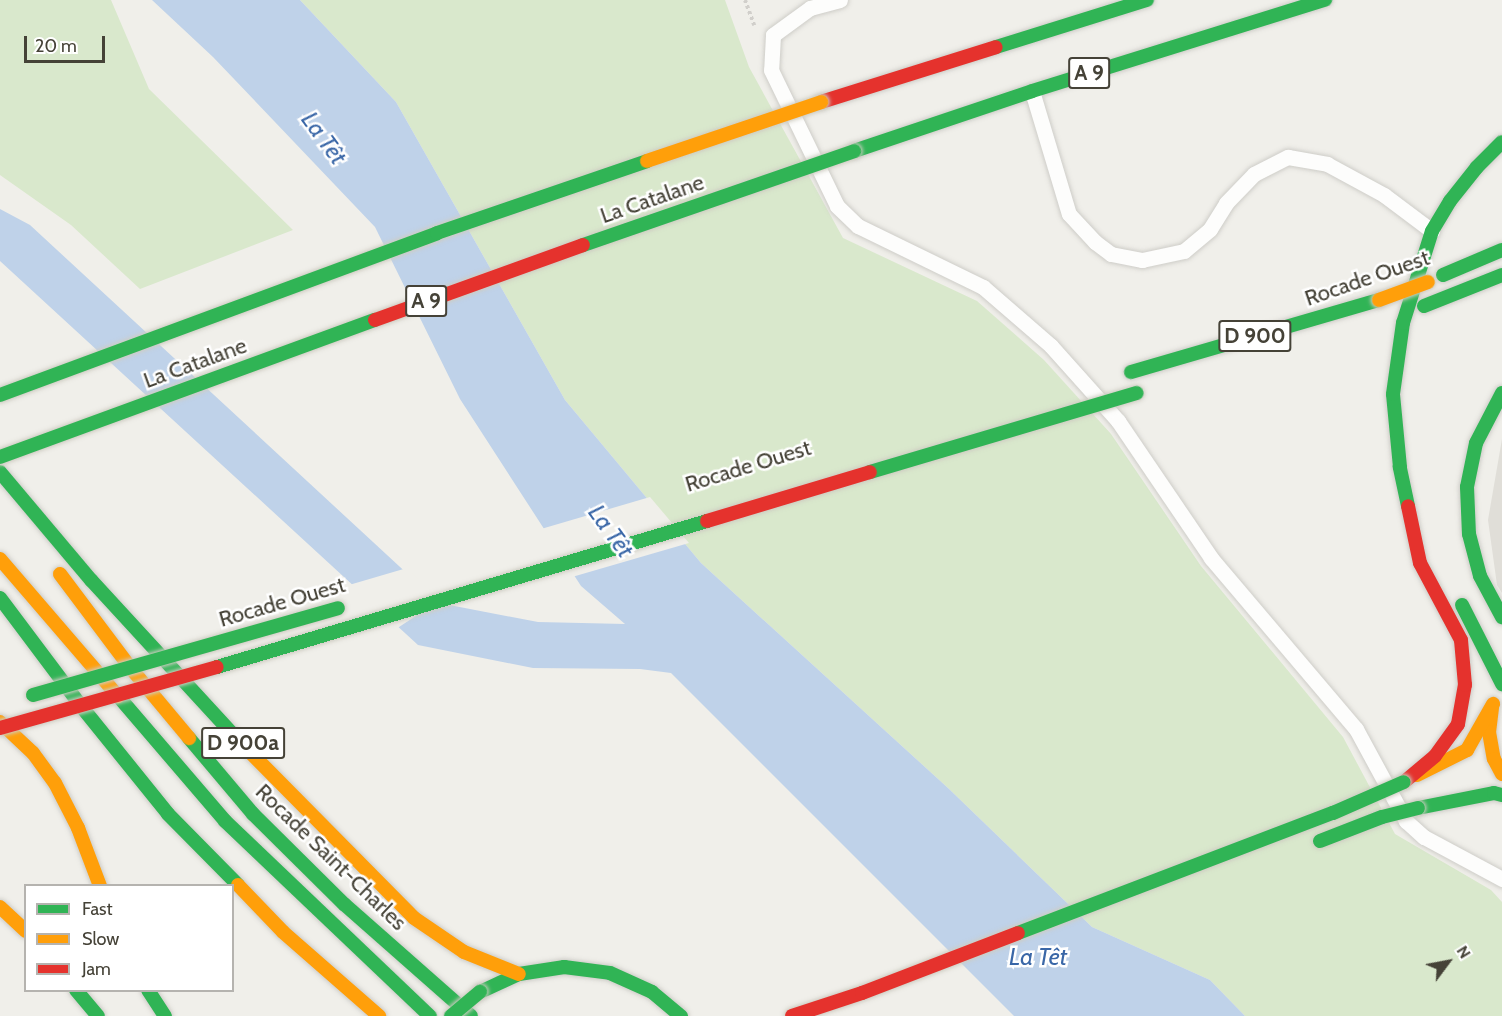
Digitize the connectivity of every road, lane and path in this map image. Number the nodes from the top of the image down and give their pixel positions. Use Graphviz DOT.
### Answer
graph roads {
  1 [pos="840,0"];
  2 [pos="1147,0"];
  3 [pos="1325,0"];
  4 [pos="1032,91"];
  5 [pos="1502,142"];
  6 [pos="1432,231"];
  7 [pos="1502,249"];
  8 [pos="1502,275"];
  9 [pos="1385,321"];
  10 [pos="1125,374"];
  11 [pos="1096,382"];
  12 [pos="1074,389"];
  13 [pos="1142,391"];
  14 [pos="1502,393"];
  15 [pos="0,395"];
  16 [pos="0,457"];
  17 [pos="1400,467"];
  18 [pos="0,472"];
  19 [pos="0,486"];
  20 [pos="22,521"];
  21 [pos="0,559"];
  22 [pos="53,565"];
  23 [pos="1439,569"];
  24 [pos="1456,596"];
  25 [pos="0,598"];
  26 [pos="347,605"];
  27 [pos="1502,618"];
  28 [pos="1502,684"];
  29 [pos="22,699"];
  30 [pos="1493,704"];
  31 [pos="0,722"];
  32 [pos="0,728"];
  33 [pos="1502,774"];
  34 [pos="1404,782"];
  35 [pos="1502,795"];
  36 [pos="1305,847"];
  37 [pos="1502,879"];
  38 [pos="100,884"];
  39 [pos="0,907"];
  40 [pos="24,929"];
  41 [pos="519,974"];
  42 [pos="78,992"];
  43 [pos="149,992"];
  44 [pos="98,1016"];
  45 [pos="165,1016"];
  46 [pos="379,1016"];
  47 [pos="430,1016"];
  48 [pos="451,1016"];
  49 [pos="471,1016"];
  50 [pos="681,1016"];
  51 [pos="792,1016"];
  1 -- 37 [label="lane"];
  2 -- 15 [label="main road, La Catalane / A 9, bridge"];
  3 -- 4 [label="main road, La Catalane / A 9"];
  4 -- 6 [label="lane"];
  4 -- 16 [label="main road, La Catalane / A 9, bridge"];
  5 -- 6 [label="main road"];
  6 -- 17 [label="main road"];
  7 -- 10 [label="main road, Rocade Ouest / D 900, bridge"];
  8 -- 9 [label="main road, Rocade Ouest"];
  11 -- 12 [label="main road"];
  13 -- 32 [label="main road, Rocade Ouest, bridge"];
  14 -- 27 [label="main road"];
  17 -- 23 [label="main road"];
  17 -- 34 [label="main road"];
  18 -- 41 [label="main road, D 900a"];
  19 -- 20 [label="main road"];
  21 -- 47 [label="main road, D 900a"];
  22 -- 49 [label="main road, Rocade Saint-Charles / D 900a"];
  24 -- 28 [label="main road"];
  25 -- 46 [label="main road"];
  26 -- 29 [label="main road, Rocade Ouest, bridge"];
  28 -- 30 [label="main road"];
  30 -- 33 [label="main road"];
  30 -- 34 [label="main road"];
  31 -- 38 [label="main road"];
  34 -- 51 [label="main road, bridge"];
  35 -- 36 [label="main road, bridge"];
  39 -- 40 [label="main road"];
  41 -- 48 [label="main road, bridge"];
  41 -- 50 [label="main road"];
  42 -- 44 [label="main road"];
  43 -- 45 [label="main road"];
}
